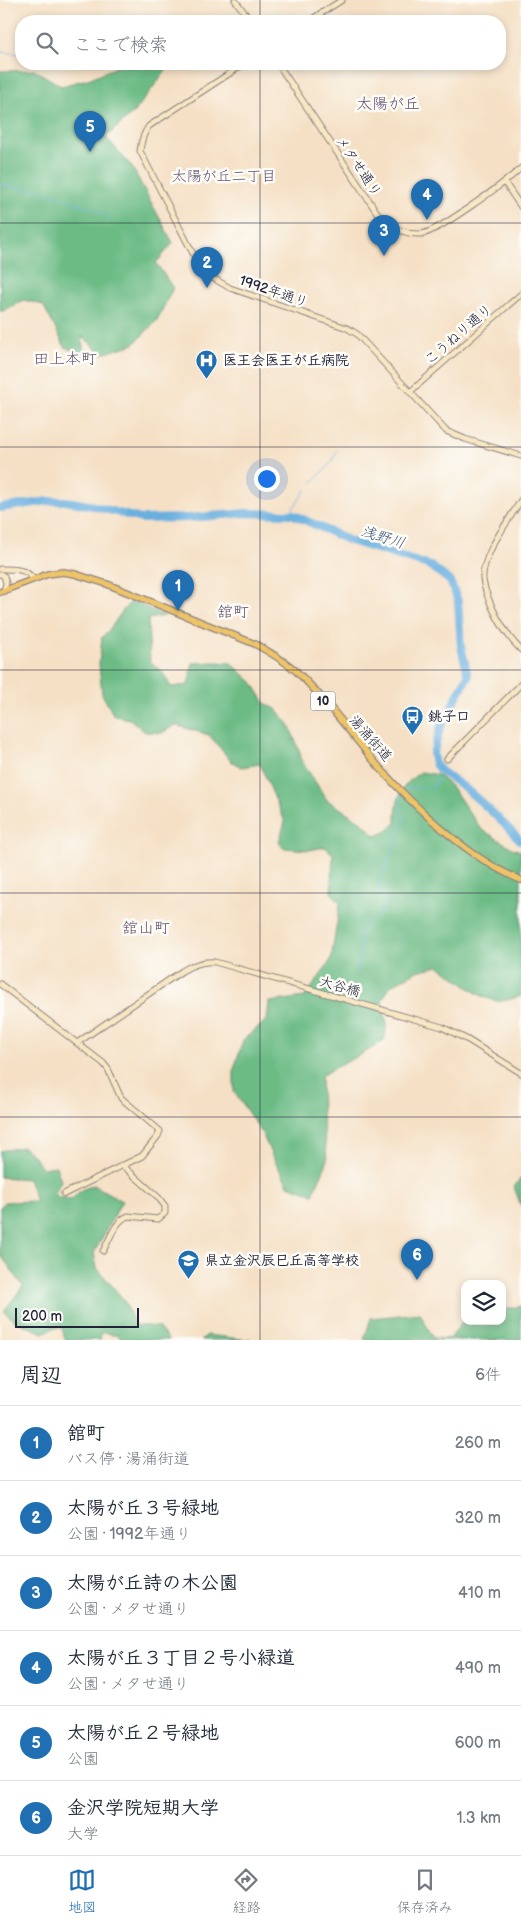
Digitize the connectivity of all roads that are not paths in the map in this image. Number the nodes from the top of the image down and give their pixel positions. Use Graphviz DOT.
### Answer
graph roads {
  1 [pos="235,0"];
  2 [pos="342,0"];
  3 [pos="246,15"];
  4 [pos="318,15"];
  5 [pos="235,70"];
  6 [pos="282,70"];
  7 [pos="521,168"];
  8 [pos="505,183"];
  9 [pos="521,207"];
  10 [pos="521,294"];
  11 [pos="410,392"];
  12 [pos="521,456"];
  13 [pos="521,500"];
  14 [pos="0,569"];
  15 [pos="0,574"];
  16 [pos="32,579"];
  17 [pos="2,592"];
  18 [pos="521,650"];
  19 [pos="521,684"];
  20 [pos="447,759"];
  21 [pos="521,880"];
  22 [pos="0,984"];
  23 [pos="77,1043"];
  24 [pos="521,1073"];
  25 [pos="122,1165"];
  26 [pos="64,1194"];
  27 [pos="103,1251"];
  1 -- 3 [label="street"];
  2 -- 4 [label="street"];
  5 -- 11 [label="street, 1992年通り"];
  6 -- 8 [label="street, メタせ通り"];
  7 -- 8 [label="street, メタせ通り"];
  8 -- 9 [label="street"];
  10 -- 11 [label="street, こうねり通り"];
  11 -- 12 [label="street, 1992年通り"];
  13 -- 18 [label="street"];
  14 -- 16 [label="street"];
  15 -- 17 [label="street"];
  16 -- 17 [label="main road, 湯涌街道 / 10"];
  16 -- 21 [label="main road, 湯涌街道 / 10"];
  19 -- 20 [label="street"];
  22 -- 23 [label="street"];
  23 -- 24 [label="street, 大谷橋"];
  23 -- 25 [label="street"];
  25 -- 26 [label="street"];
  25 -- 27 [label="street"];
}
